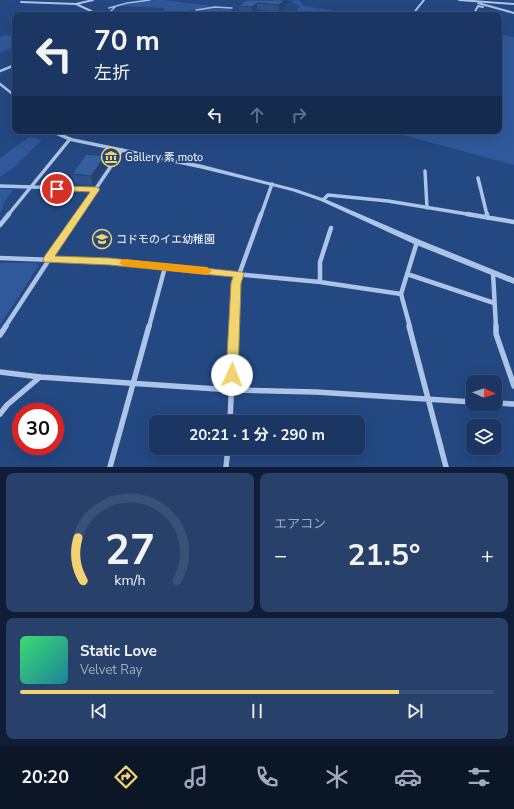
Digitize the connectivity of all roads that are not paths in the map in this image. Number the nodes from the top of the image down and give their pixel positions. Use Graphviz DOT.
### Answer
graph roads {
  1 [pos="93,0"];
  2 [pos="424,0"];
  3 [pos="459,0"];
  4 [pos="472,1"];
  5 [pos="20,2"];
  6 [pos="76,4"];
  7 [pos="514,4"];
  8 [pos="491,7"];
  9 [pos="92,12"];
  10 [pos="414,12"];
  11 [pos="475,12"];
  12 [pos="514,13"];
  13 [pos="12,66"];
  14 [pos="0,71"];
  15 [pos="0,84"];
  16 [pos="12,94"];
  17 [pos="58,134"];
  18 [pos="70,139"];
  19 [pos="122,150"];
  20 [pos="425,171"];
  21 [pos="478,178"];
  22 [pos="272,184"];
  23 [pos="0,186"];
  24 [pos="30,188"];
  25 [pos="96,189"];
  26 [pos="323,200"];
  27 [pos="428,208"];
  28 [pos="488,218"];
  29 [pos="514,222"];
  30 [pos="0,225"];
  31 [pos="331,228"];
  32 [pos="417,242"];
  33 [pos="0,258"];
  34 [pos="48,260"];
  35 [pos="165,267"];
  36 [pos="493,273"];
  37 [pos="239,274"];
  38 [pos="407,274"];
  39 [pos="514,281"];
  40 [pos="320,282"];
  41 [pos="401,294"];
  42 [pos="494,303"];
  43 [pos="0,335"];
  44 [pos="0,372"];
  45 [pos="40,377"];
  46 [pos="133,384"];
  47 [pos="514,386"];
  48 [pos="232,390"];
  49 [pos="428,400"];
  50 [pos="466,402"];
  51 [pos="502,403"];
  52 [pos="514,404"];
  53 [pos="0,414"];
  54 [pos="230,415"];
  55 [pos="227,455"];
  56 [pos="110,467"];
  57 [pos="226,467"];
  58 [pos="446,467"];
  1 -- 6 [label="street"];
  2 -- 10 [label="street"];
  3 -- 4 [label="street"];
  4 -- 7 [label="street"];
  4 -- 8 [label="street"];
  5 -- 6 [label="street"];
  6 -- 9 [label="street"];
  8 -- 11 [label="street"];
  8 -- 12 [label="street"];
  13 -- 14 [label="street"];
  15 -- 16 [label="street"];
  17 -- 18 [label="street"];
  18 -- 19 [label="street"];
  18 -- 24 [label="street"];
  19 -- 22 [label="street"];
  19 -- 25 [label="street"];
  20 -- 27 [label="street"];
  21 -- 28 [label="street"];
  22 -- 26 [label="street"];
  22 -- 37 [label="street"];
  23 -- 24 [label="street"];
  24 -- 25 [label="street"];
  24 -- 30 [label="street"];
  25 -- 34 [label="street"];
  26 -- 27 [label="street"];
  26 -- 32 [label="street"];
  27 -- 28 [label="street"];
  28 -- 29 [label="street"];
  31 -- 40 [label="street"];
  32 -- 36 [label="street"];
  32 -- 38 [label="street"];
  33 -- 34 [label="street"];
  34 -- 35 [label="street"];
  34 -- 43 [label="street"];
  35 -- 37 [label="street"];
  35 -- 46 [label="street"];
  36 -- 39 [label="street"];
  36 -- 42 [label="street"];
  37 -- 40 [label="street"];
  37 -- 48 [label="street"];
  38 -- 41 [label="street"];
  38 -- 42 [label="street"];
  40 -- 41 [label="street"];
  41 -- 49 [label="street"];
  42 -- 47 [label="street"];
  44 -- 45 [label="street"];
  45 -- 46 [label="street"];
  45 -- 53 [label="street"];
  46 -- 48 [label="street"];
  46 -- 56 [label="street"];
  48 -- 49 [label="street"];
  48 -- 54 [label="street"];
  49 -- 50 [label="street"];
  49 -- 58 [label="street"];
  51 -- 52 [label="street"];
  55 -- 57 [label="street"];
}
